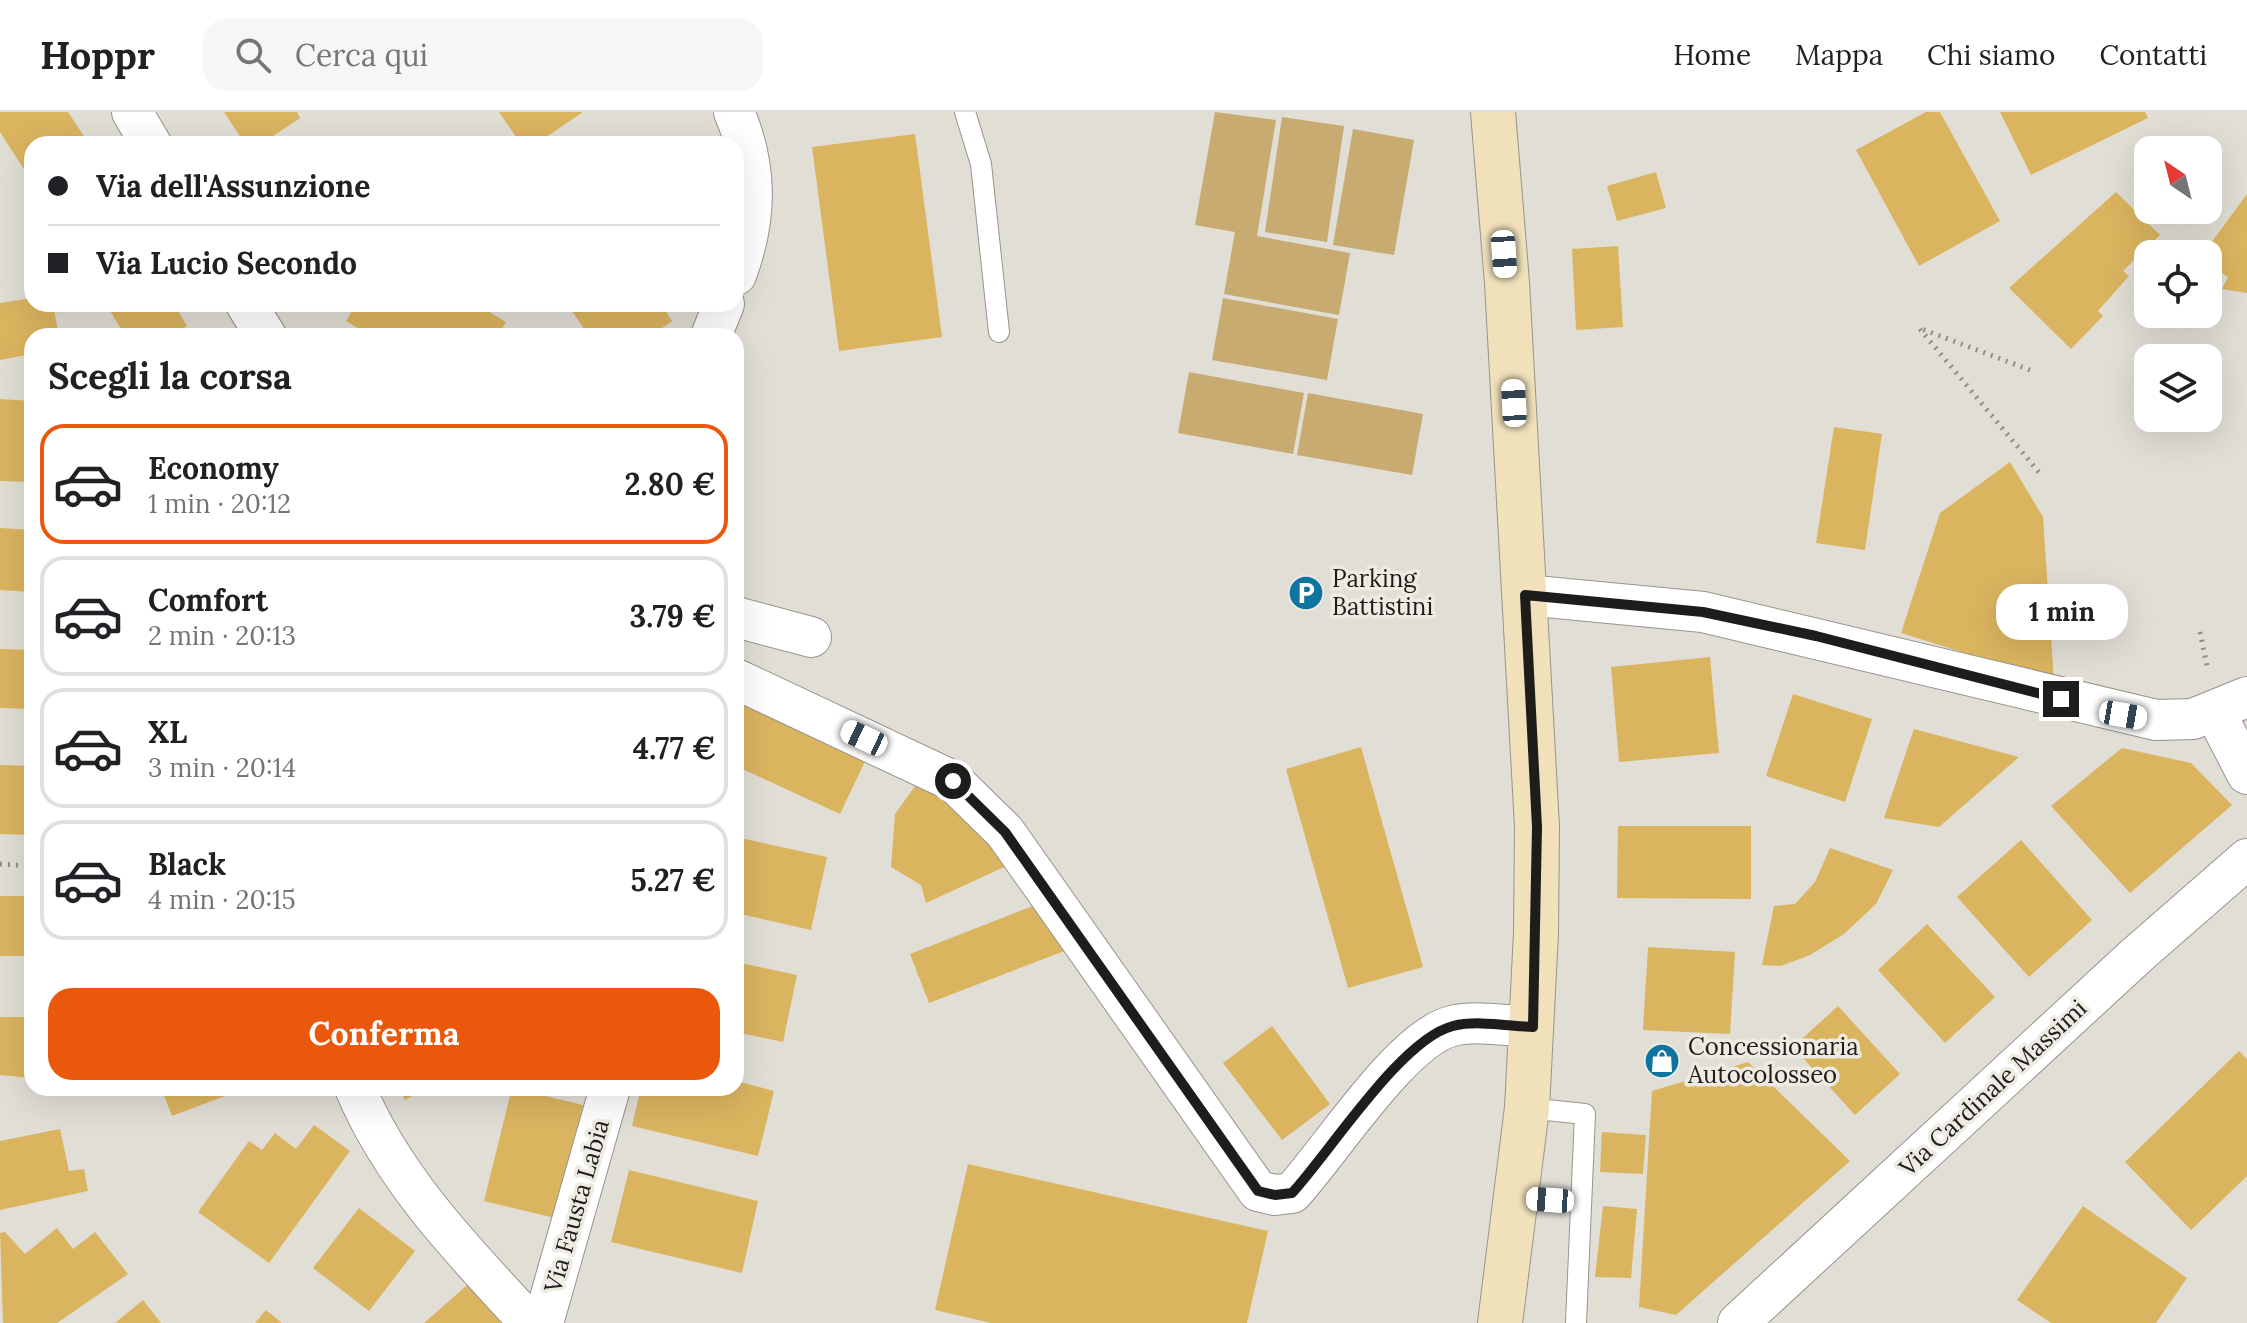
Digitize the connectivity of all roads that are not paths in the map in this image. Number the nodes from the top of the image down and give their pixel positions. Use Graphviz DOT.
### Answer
graph roads {
  1 [pos="132,112"];
  2 [pos="734,112"];
  3 [pos="965,112"];
  4 [pos="1493,112"];
  5 [pos="146,136"];
  6 [pos="743,136"];
  7 [pos="744,138"];
  8 [pos="744,253"];
  9 [pos="999,332"];
  10 [pos="1525,595"];
  11 [pos="744,619"];
  12 [pos="811,637"];
  13 [pos="744,683"];
  14 [pos="2231,705"];
  15 [pos="2247,774"];
  16 [pos="2247,859"];
  17 [pos="1533,1027"];
  18 [pos="358,1096"];
  19 [pos="608,1096"];
  20 [pos="1527,1108"];
  21 [pos="1518,1198"];
  22 [pos="1581,1202"];
  23 [pos="1737,1322"];
  24 [pos="530,1323"];
  25 [pos="543,1323"];
  26 [pos="1500,1323"];
  27 [pos="1576,1323"];
  1 -- 5 [label="street"];
  2 -- 6 [label="street"];
  3 -- 9 [label="lane"];
  4 -- 10 [label="main road"];
  7 -- 8 [label="street"];
  10 -- 14 [label="street"];
  10 -- 17 [label="main road"];
  11 -- 12 [label="street"];
  13 -- 17 [label="street"];
  14 -- 15 [label="street"];
  16 -- 23 [label="street, Via Cardinale Massimi"];
  17 -- 20 [label="main road"];
  18 -- 24 [label="street"];
  19 -- 25 [label="street, Via Fausta Labia"];
  20 -- 21 [label="main road"];
  20 -- 22 [label="lane"];
  21 -- 22 [label="lane"];
  21 -- 26 [label="main road"];
  22 -- 27 [label="lane"];
}
